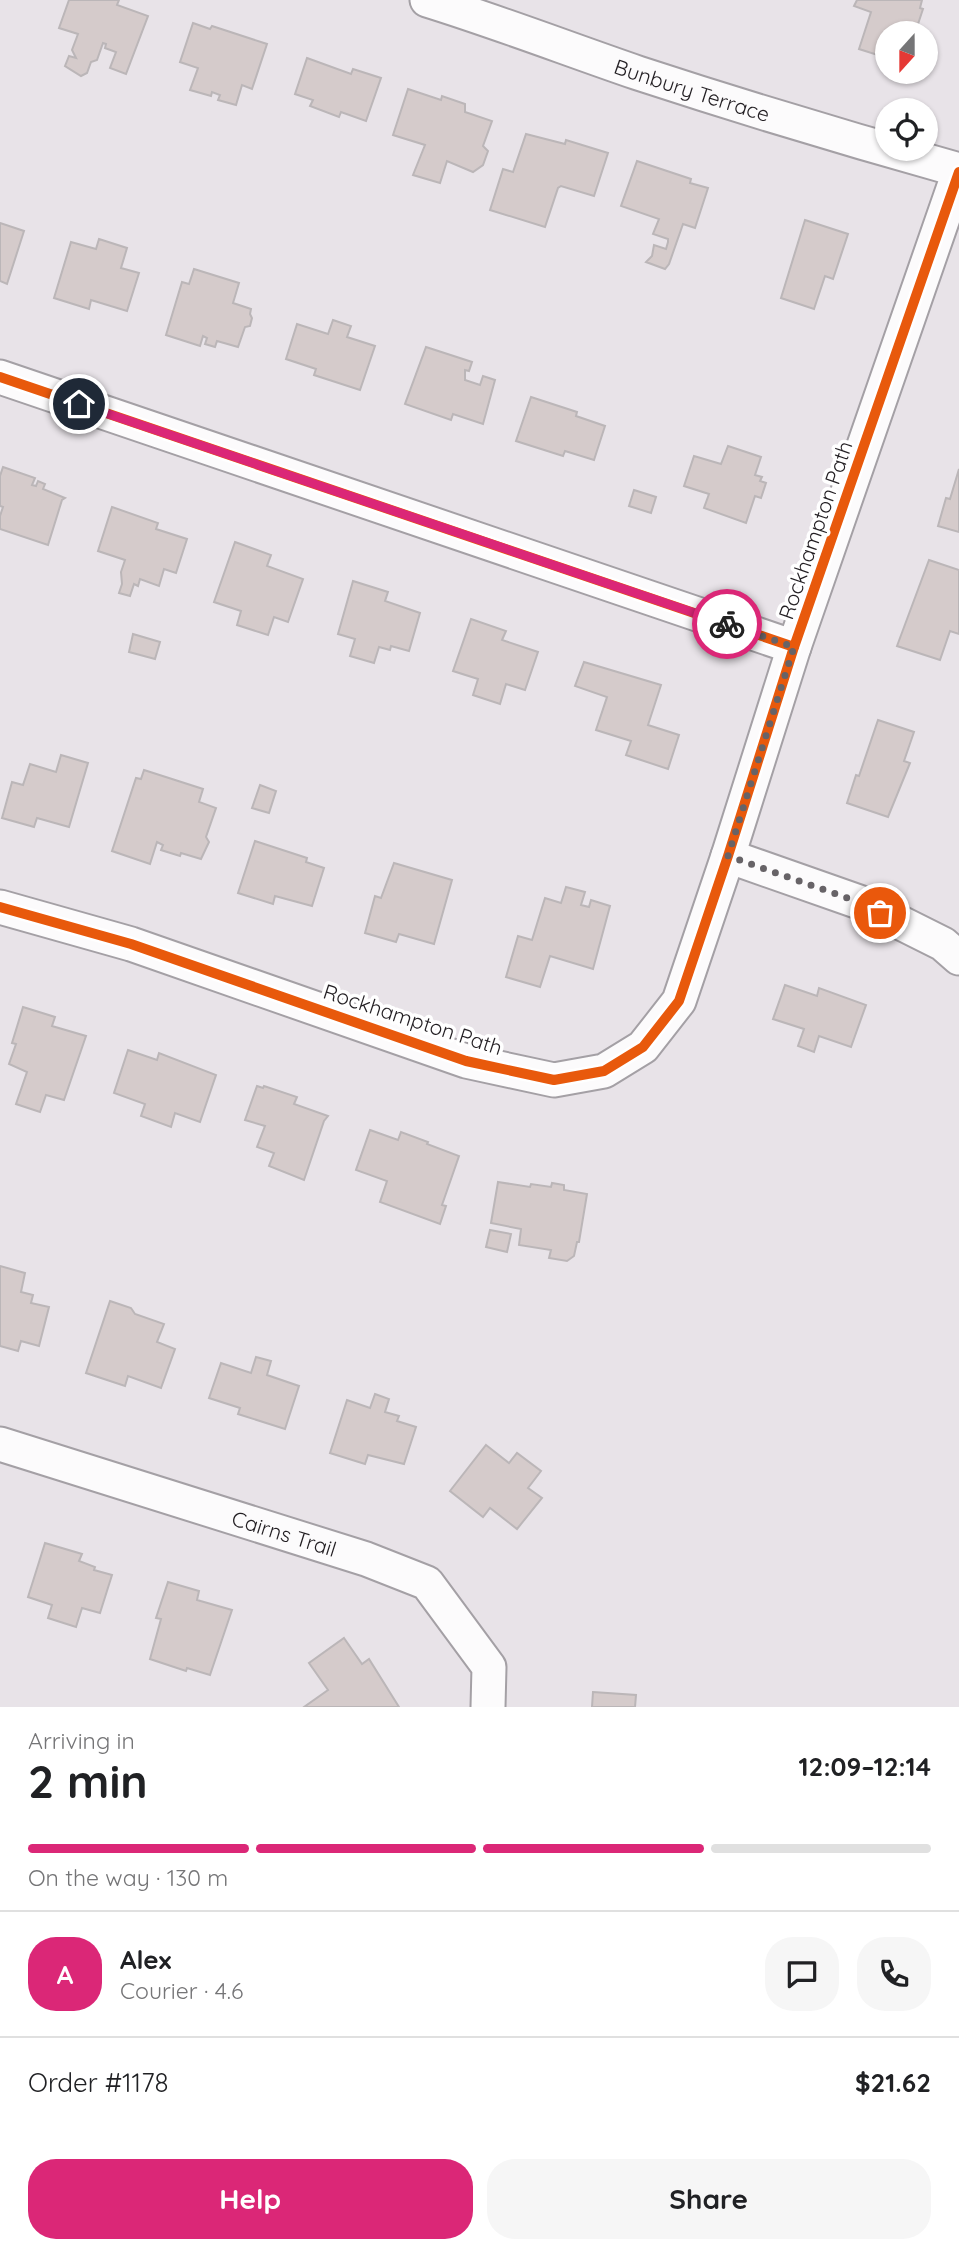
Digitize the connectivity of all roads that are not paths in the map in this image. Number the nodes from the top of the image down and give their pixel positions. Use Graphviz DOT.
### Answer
graph roads {
  1 [pos="427,0"];
  2 [pos="487,9"];
  3 [pos="959,171"];
  4 [pos="0,377"];
  5 [pos="794,647"];
  6 [pos="728,856"];
  7 [pos="0,907"];
  8 [pos="959,958"];
  9 [pos="0,1444"];
  10 [pos="488,1707"];
  1 -- 2 [label="street, Bunbury Terrace"];
  2 -- 3 [label="street, Bunbury Terrace"];
  3 -- 5 [label="street, Rockhampton Path"];
  4 -- 5 [label="street"];
  5 -- 6 [label="street, Rockhampton Path"];
  6 -- 7 [label="street, Rockhampton Path"];
  6 -- 8 [label="street"];
  9 -- 10 [label="street, Cairns Trail"];
}
